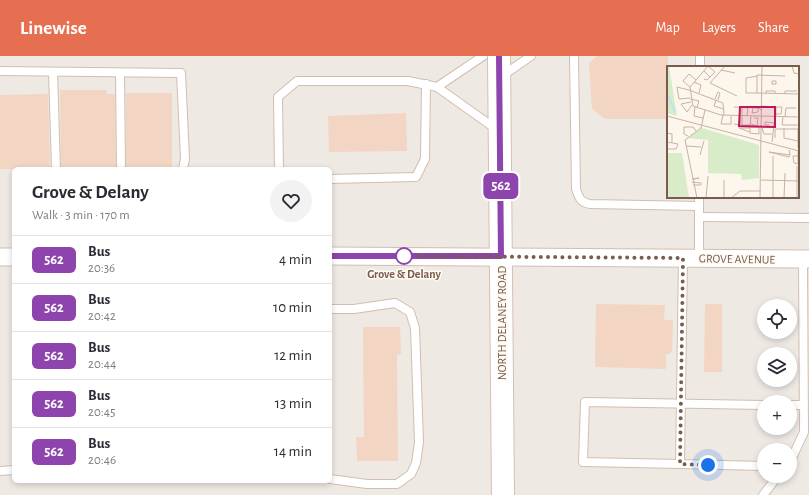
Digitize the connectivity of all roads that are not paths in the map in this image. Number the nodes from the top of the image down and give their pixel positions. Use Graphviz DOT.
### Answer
graph roads {
  1 [pos="483,56"];
  2 [pos="499,56"];
  3 [pos="531,56"];
  4 [pos="574,56"];
  5 [pos="0,71"];
  6 [pos="54,72"];
  7 [pos="120,74"];
  8 [pos="499,78"];
  9 [pos="426,84"];
  10 [pos="437,87"];
  11 [pos="500,132"];
  12 [pos="56,167"];
  13 [pos="121,167"];
  14 [pos="183,167"];
  15 [pos="279,167"];
  16 [pos="332,179"];
  17 [pos="699,198"];
  18 [pos="699,206"];
  19 [pos="699,217"];
  20 [pos="809,218"];
  21 [pos="332,256"];
  22 [pos="501,256"];
  23 [pos="0,257"];
  24 [pos="12,257"];
  25 [pos="691,258"];
  26 [pos="806,259"];
  27 [pos="332,309"];
  28 [pos="681,404"];
  29 [pos="757,405"];
  30 [pos="797,405"];
  31 [pos="803,405"];
  32 [pos="797,447"];
  33 [pos="680,464"];
  34 [pos="757,466"];
  35 [pos="12,470"];
  36 [pos="0,471"];
  37 [pos="332,480"];
  38 [pos="772,483"];
  39 [pos="503,495"];
  40 [pos="763,495"];
  1 -- 10 [label="lane"];
  2 -- 8 [label="street, NORTH DELANEY ROAD"];
  3 -- 8 [label="lane"];
  4 -- 18 [label="lane"];
  5 -- 6 [label="lane"];
  6 -- 7 [label="lane"];
  6 -- 12 [label="lane"];
  7 -- 13 [label="lane"];
  7 -- 14 [label="lane"];
  8 -- 11 [label="street, NORTH DELANEY ROAD"];
  9 -- 10 [label="lane"];
  9 -- 15 [label="lane"];
  9 -- 16 [label="lane"];
  10 -- 11 [label="lane"];
  11 -- 22 [label="street, NORTH DELANEY ROAD"];
  17 -- 18 [label="lane"];
  18 -- 19 [label="lane"];
  19 -- 20 [label="lane"];
  19 -- 25 [label="lane"];
  21 -- 22 [label="street, GROVE AVENUE"];
  22 -- 25 [label="street, GROVE AVENUE"];
  22 -- 39 [label="street, NORTH DELANEY ROAD"];
  23 -- 24 [label="street"];
  25 -- 26 [label="street, GROVE AVENUE"];
  25 -- 28 [label="lane"];
  26 -- 31 [label="lane"];
  27 -- 37 [label="lane"];
  28 -- 29 [label="lane"];
  28 -- 33 [label="lane"];
  28 -- 33 [label="lane"];
  30 -- 31 [label="lane"];
  31 -- 32 [label="lane"];
  33 -- 34 [label="lane"];
  35 -- 36 [label="lane"];
  38 -- 40 [label="lane"];
}
